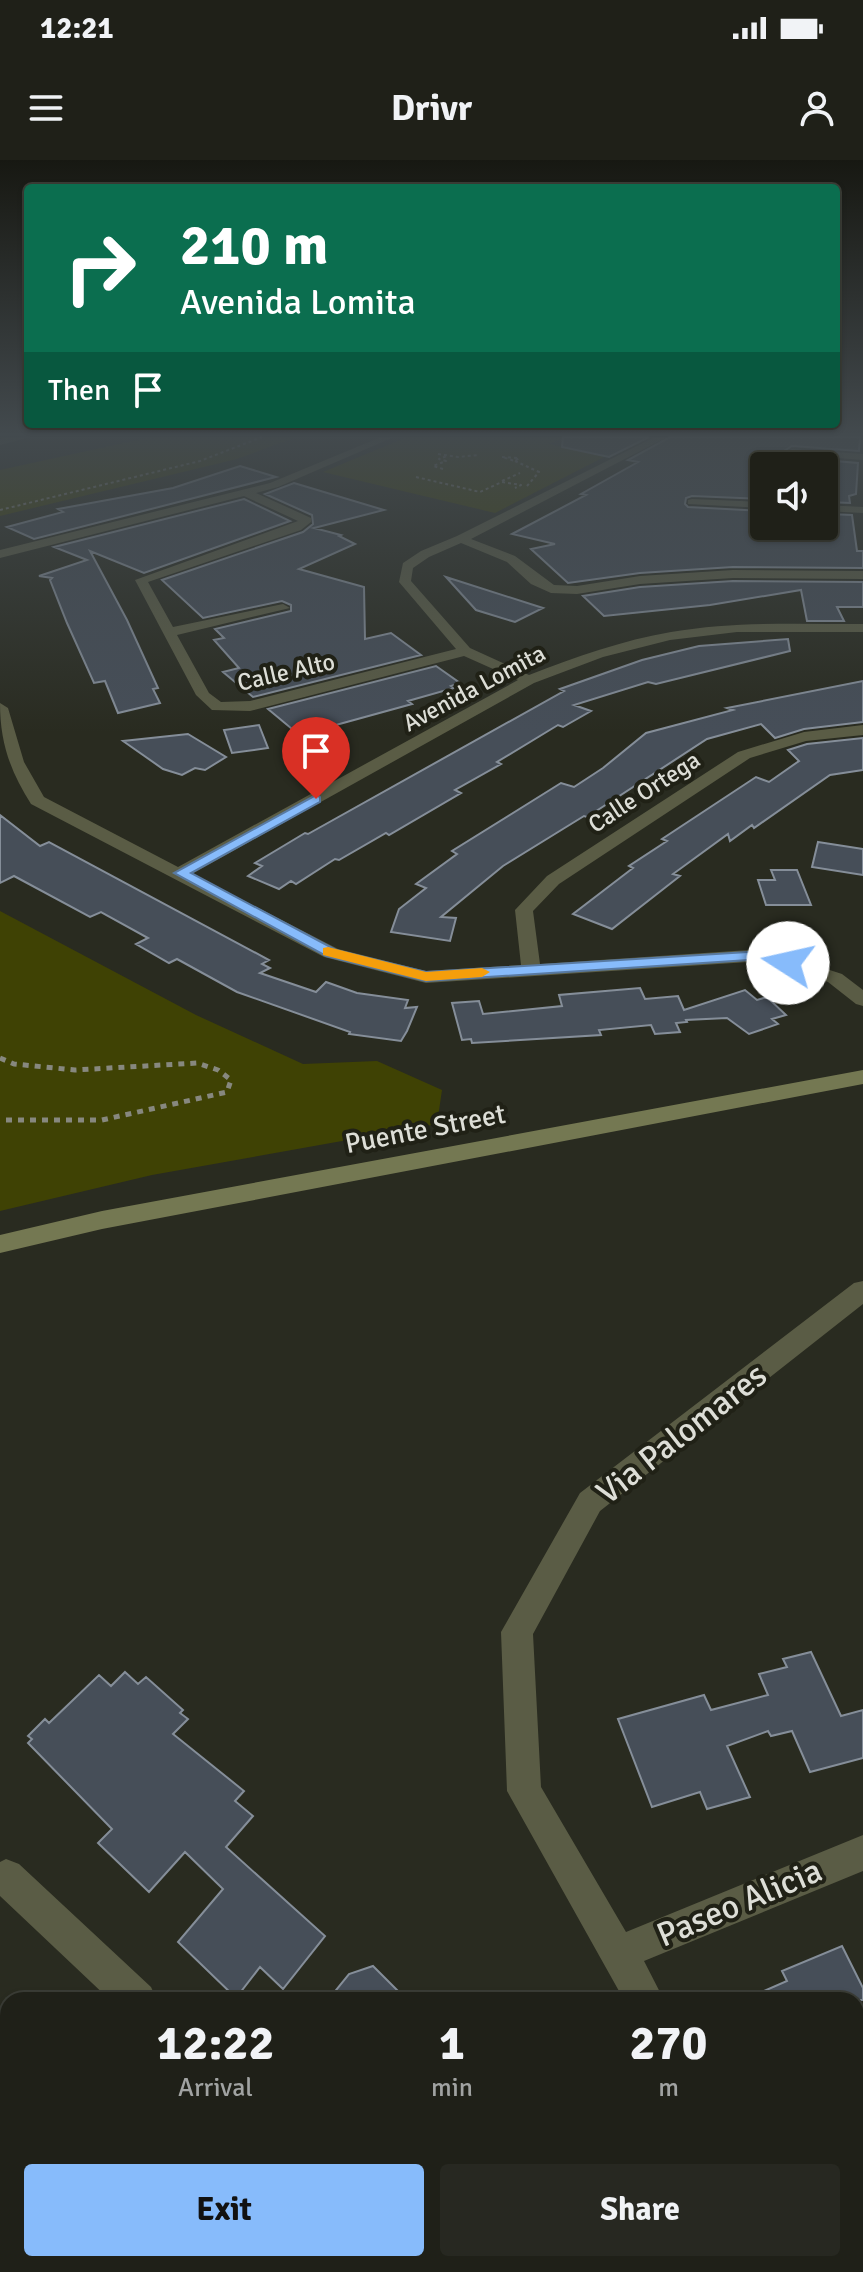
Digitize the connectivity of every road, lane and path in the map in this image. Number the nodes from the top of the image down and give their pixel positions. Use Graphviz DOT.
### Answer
graph roads {
  1 [pos="74,536"];
  2 [pos="272,536"];
  3 [pos="468,536"];
  4 [pos="461,539"];
  5 [pos="0,554"];
  6 [pos="863,575"];
  7 [pos="283,608"];
  8 [pos="863,628"];
  9 [pos="171,632"];
  10 [pos="465,651"];
  11 [pos="529,680"];
  12 [pos="0,708"];
  13 [pos="863,730"];
  14 [pos="180,873"];
  15 [pos="531,968"];
  16 [pos="863,1000"];
  17 [pos="0,1058"];
  18 [pos="863,1077"];
  19 [pos="0,1120"];
  20 [pos="0,1244"];
  21 [pos="863,1290"];
  22 [pos="863,1853"];
  23 [pos="6,1877"];
  24 [pos="617,1954"];
  25 [pos="129,1992"];
  26 [pos="640,1992"];
  1 -- 5 [label="street"];
  2 -- 9 [label="street, Calle Alto"];
  3 -- 4 [label="street"];
  4 -- 6 [label="street"];
  4 -- 10 [label="street"];
  7 -- 9 [label="street"];
  8 -- 11 [label="street, Avenida Lomita"];
  9 -- 10 [label="street, Calle Alto"];
  10 -- 11 [label="street"];
  11 -- 14 [label="street, Avenida Lomita"];
  12 -- 14 [label="street"];
  13 -- 15 [label="street, Calle Ortega"];
  14 -- 15 [label="street"];
  15 -- 16 [label="street"];
  17 -- 19 [label="path"];
  18 -- 20 [label="street, Puente Street"];
  21 -- 24 [label="street, Via Palomares"];
  22 -- 24 [label="street, Paseo Alicia"];
  23 -- 25 [label="street"];
  24 -- 26 [label="street, Via Palomares"];
}
